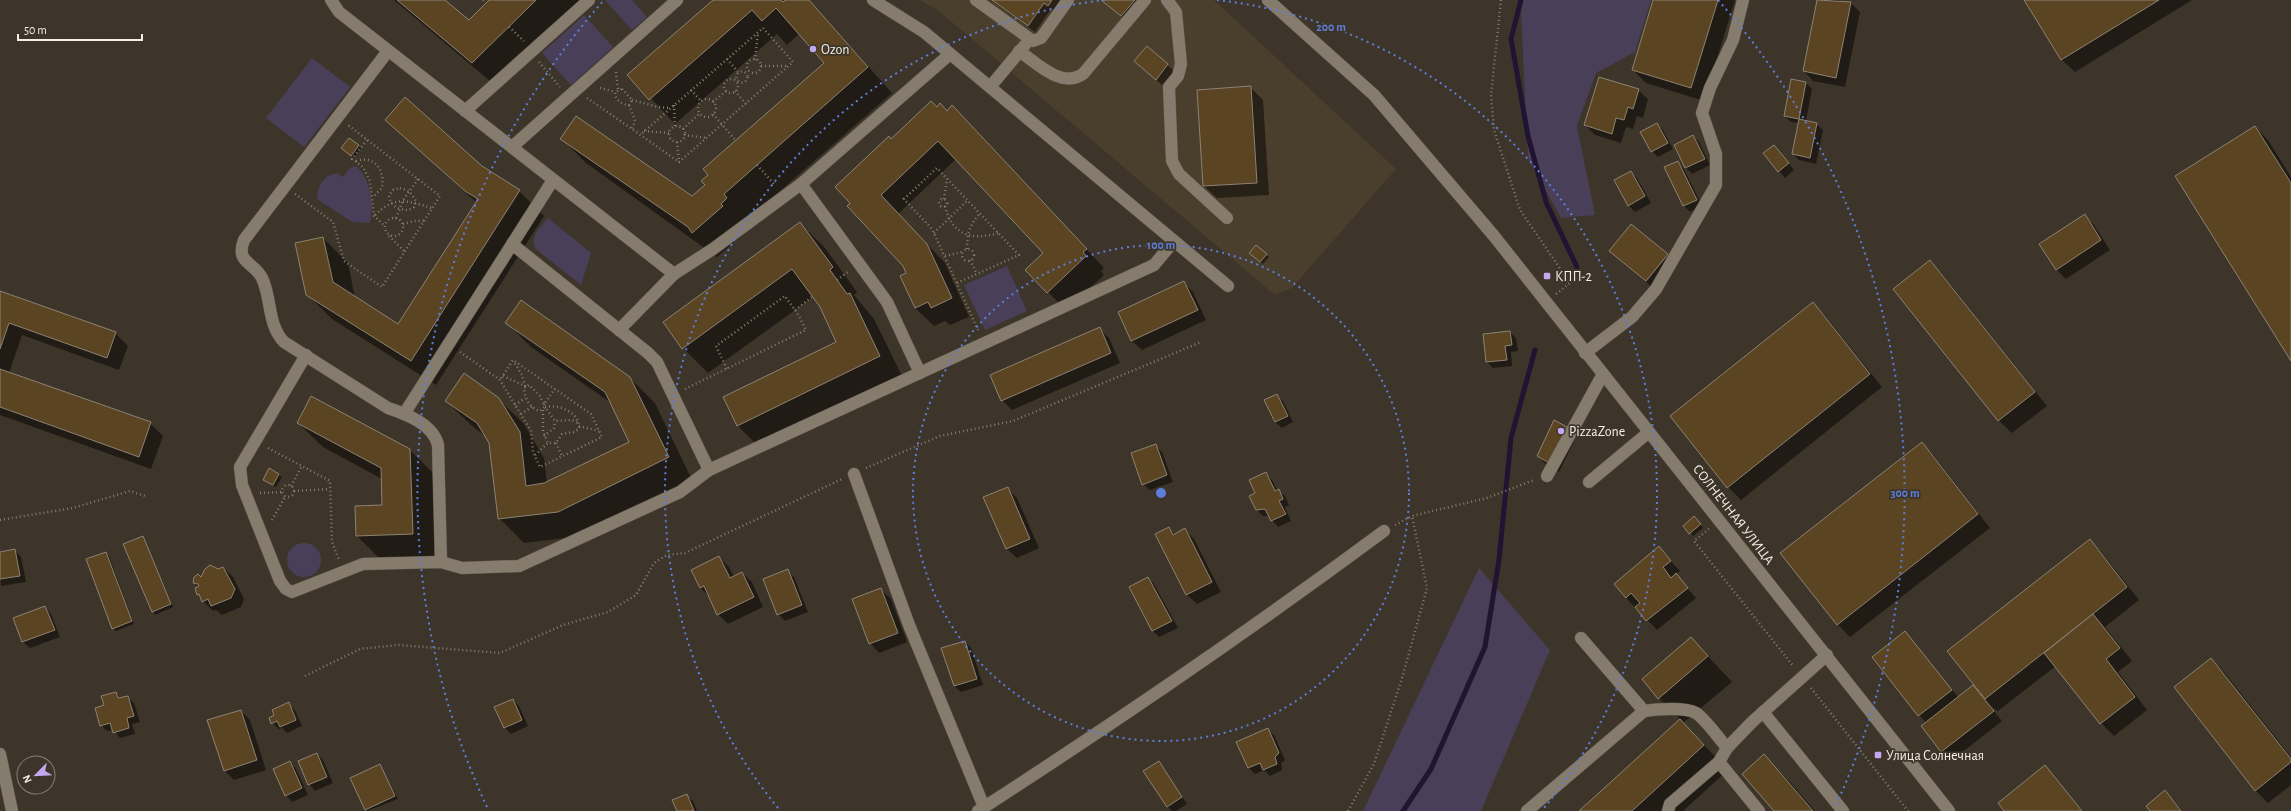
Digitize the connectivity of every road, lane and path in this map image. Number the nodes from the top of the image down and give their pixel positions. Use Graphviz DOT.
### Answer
graph roads {
  1 [pos="331,0"];
  2 [pos="589,0"];
  3 [pos="677,0"];
  4 [pos="873,0"];
  5 [pos="976,0"];
  6 [pos="1068,0"];
  7 [pos="1145,0"];
  8 [pos="1167,0"];
  9 [pos="1268,0"];
  10 [pos="1501,0"];
  11 [pos="1743,0"];
  12 [pos="509,26"];
  13 [pos="758,32"];
  14 [pos="1030,39"];
  15 [pos="388,51"];
  16 [pos="531,51"];
  17 [pos="1019,51"];
  18 [pos="950,54"];
  19 [pos="727,59"];
  20 [pos="755,60"];
  21 [pos="616,66"];
  22 [pos="761,66"];
  23 [pos="789,66"];
  24 [pos="738,72"];
  25 [pos="748,72"];
  26 [pos="737,81"];
  27 [pos="990,87"];
  28 [pos="597,89"];
  29 [pos="691,90"];
  30 [pos="616,91"];
  31 [pos="726,91"];
  32 [pos="735,91"];
  33 [pos="572,93"];
  34 [pos="632,100"];
  35 [pos="701,101"];
  36 [pos="713,102"];
  37 [pos="746,104"];
  38 [pos="629,105"];
  39 [pos="674,105"];
  40 [pos="671,108"];
  41 [pos="465,111"];
  42 [pos="700,113"];
  43 [pos="713,114"];
  44 [pos="338,117"];
  45 [pos="722,125"];
  46 [pos="675,126"];
  47 [pos="632,129"];
  48 [pos="683,129"];
  49 [pos="644,131"];
  50 [pos="669,133"];
  51 [pos="640,135"];
  52 [pos="684,135"];
  53 [pos="706,138"];
  54 [pos="367,140"];
  55 [pos="736,140"];
  56 [pos="677,142"];
  57 [pos="512,147"];
  58 [pos="355,162"];
  59 [pos="679,162"];
  60 [pos="757,165"];
  61 [pos="947,178"];
  62 [pos="418,179"];
  63 [pos="553,180"];
  64 [pos="801,184"];
  65 [pos="285,186"];
  66 [pos="408,190"];
  67 [pos="784,196"];
  68 [pos="373,197"];
  69 [pos="944,199"];
  70 [pos="403,200"];
  71 [pos="968,200"];
  72 [pos="415,203"];
  73 [pos="392,204"];
  74 [pos="945,206"];
  75 [pos="433,208"];
  76 [pos="399,209"];
  77 [pos="980,213"];
  78 [pos="374,216"];
  79 [pos="396,218"];
  80 [pos="1227,218"];
  81 [pos="948,219"];
  82 [pos="424,221"];
  83 [pos="403,224"];
  84 [pos="384,225"];
  85 [pos="934,233"];
  86 [pos="999,233"];
  87 [pos="388,234"];
  88 [pos="967,236"];
  89 [pos="1174,241"];
  90 [pos="512,244"];
  91 [pos="967,249"];
  92 [pos="405,252"];
  93 [pos="962,252"];
  94 [pos="945,256"];
  95 [pos="970,260"];
  96 [pos="674,274"];
  97 [pos="977,274"];
  98 [pos="957,284"];
  99 [pos="1228,286"];
  100 [pos="812,297"];
  101 [pos="1546,302"];
  102 [pos="795,310"];
  103 [pos="619,330"];
  104 [pos="1202,342"];
  105 [pos="984,343"];
  106 [pos="448,344"];
  107 [pos="1585,353"];
  108 [pos="306,356"];
  109 [pos="513,360"];
  110 [pos="727,369"];
  111 [pos="920,373"];
  112 [pos="1603,374"];
  113 [pos="503,376"];
  114 [pos="500,380"];
  115 [pos="525,386"];
  116 [pos="555,389"];
  117 [pos="674,395"];
  118 [pos="526,398"];
  119 [pos="515,405"];
  120 [pos="532,407"];
  121 [pos="544,407"];
  122 [pos="404,414"];
  123 [pos="521,414"];
  124 [pos="555,421"];
  125 [pos="579,425"];
  126 [pos="599,431"];
  127 [pos="1649,432"];
  128 [pos="544,436"];
  129 [pos="255,441"];
  130 [pos="548,443"];
  131 [pos="556,443"];
  132 [pos="535,455"];
  133 [pos="562,456"];
  134 [pos="302,466"];
  135 [pos="709,470"];
  136 [pos="854,474"];
  137 [pos="1547,476"];
  138 [pos="1589,482"];
  139 [pos="1521,484"];
  140 [pos="291,486"];
  141 [pos="330,489"];
  142 [pos="294,491"];
  143 [pos="282,492"];
  144 [pos="245,494"];
  145 [pos="145,496"];
  146 [pos="285,497"];
  147 [pos="1412,516"];
  148 [pos="0,520"];
  149 [pos="1720,520"];
  150 [pos="1384,531"];
  151 [pos="262,536"];
  152 [pos="442,562"];
  153 [pos="344,572"];
  154 [pos="1581,638"];
  155 [pos="1827,655"];
  156 [pos="306,676"];
  157 [pos="1802,676"];
  158 [pos="1644,712"];
  159 [pos="1763,712"];
  160 [pos="1727,748"];
  161 [pos="0,754"];
  162 [pos="1719,762"];
  163 [pos="981,809"];
  164 [pos="12,811"];
  165 [pos="1348,811"];
  166 [pos="1527,811"];
  167 [pos="1668,811"];
  168 [pos="1759,811"];
  169 [pos="1843,811"];
  170 [pos="1908,811"];
  171 [pos="1949,811"];
  1 -- 15 [label="street"];
  2 -- 16 [label="street"];
  3 -- 33 [label="street"];
  4 -- 18 [label="street"];
  5 -- 14 [label="street"];
  6 -- 14 [label="street"];
  7 -- 17 [label="street"];
  8 -- 80 [label="street"];
  9 -- 101 [label="street, СОЛНЕЧНАЯ УЛИЦА"];
  10 -- 101 [label="path"];
  11 -- 107 [label="street"];
  12 -- 16 [label="path"];
  13 -- 19 [label="path"];
  13 -- 20 [label="path"];
  13 -- 23 [label="path"];
  14 -- 17 [label="street"];
  15 -- 41 [label="street"];
  15 -- 44 [label="street"];
  16 -- 33 [label="path"];
  16 -- 41 [label="street"];
  17 -- 27 [label="street"];
  18 -- 27 [label="street"];
  18 -- 64 [label="street"];
  19 -- 24 [label="path"];
  19 -- 29 [label="path"];
  20 -- 22 [label="path"];
  20 -- 25 [label="path"];
  21 -- 30 [label="path"];
  22 -- 23 [label="path"];
  22 -- 25 [label="path"];
  23 -- 37 [label="path"];
  24 -- 25 [label="path"];
  24 -- 26 [label="path"];
  25 -- 26 [label="path"];
  26 -- 31 [label="path"];
  26 -- 32 [label="path"];
  27 -- 89 [label="street"];
  28 -- 30 [label="path"];
  29 -- 35 [label="path"];
  29 -- 39 [label="path"];
  30 -- 34 [label="path"];
  30 -- 38 [label="path"];
  31 -- 32 [label="path"];
  31 -- 36 [label="path"];
  32 -- 37 [label="path"];
  33 -- 47 [label="path"];
  33 -- 57 [label="street"];
  34 -- 38 [label="path"];
  34 -- 40 [label="path"];
  35 -- 36 [label="path"];
  35 -- 42 [label="path"];
  36 -- 43 [label="path"];
  37 -- 45 [label="path"];
  38 -- 47 [label="path"];
  39 -- 40 [label="path"];
  39 -- 46 [label="path"];
  40 -- 49 [label="path"];
  41 -- 57 [label="street"];
  42 -- 43 [label="path"];
  42 -- 48 [label="path"];
  43 -- 45 [label="path"];
  44 -- 54 [label="path"];
  44 -- 65 [label="street"];
  45 -- 53 [label="path"];
  45 -- 55 [label="path"];
  46 -- 48 [label="path"];
  46 -- 50 [label="path"];
  47 -- 51 [label="path"];
  48 -- 52 [label="path"];
  49 -- 50 [label="path"];
  49 -- 51 [label="path"];
  50 -- 56 [label="path"];
  51 -- 59 [label="path"];
  52 -- 53 [label="path"];
  52 -- 56 [label="path"];
  53 -- 59 [label="path"];
  54 -- 58 [label="path"];
  54 -- 62 [label="path"];
  56 -- 59 [label="path"];
  57 -- 63 [label="street"];
  58 -- 68 [label="path"];
  58 -- 68 [label="path"];
  60 -- 67 [label="path"];
  61 -- 69 [label="path"];
  61 -- 71 [label="path"];
  61 -- 85 [label="path"];
  62 -- 66 [label="path"];
  62 -- 75 [label="path"];
  63 -- 90 [label="street"];
  63 -- 96 [label="street"];
  64 -- 67 [label="street"];
  64 -- 111 [label="street"];
  65 -- 92 [label="path"];
  65 -- 108 [label="street"];
  66 -- 70 [label="path"];
  66 -- 72 [label="path"];
  66 -- 73 [label="path"];
  67 -- 96 [label="street"];
  68 -- 78 [label="path"];
  69 -- 74 [label="path"];
  69 -- 74 [label="path"];
  70 -- 72 [label="path"];
  70 -- 73 [label="path"];
  70 -- 76 [label="path"];
  71 -- 77 [label="path"];
  71 -- 81 [label="path"];
  72 -- 75 [label="path"];
  72 -- 76 [label="path"];
  73 -- 76 [label="path"];
  73 -- 78 [label="path"];
  74 -- 81 [label="path"];
  75 -- 82 [label="path"];
  76 -- 79 [label="path"];
  77 -- 86 [label="path"];
  77 -- 88 [label="path"];
  78 -- 84 [label="path"];
  79 -- 83 [label="path"];
  79 -- 84 [label="path"];
  81 -- 85 [label="path"];
  81 -- 88 [label="path"];
  82 -- 83 [label="path"];
  82 -- 92 [label="path"];
  83 -- 87 [label="path"];
  84 -- 87 [label="path"];
  85 -- 94 [label="path"];
  86 -- 88 [label="path"];
  86 -- 97 [label="path"];
  87 -- 92 [label="path"];
  88 -- 91 [label="path"];
  89 -- 99 [label="street"];
  89 -- 105 [label="street"];
  90 -- 103 [label="street"];
  90 -- 106 [label="street"];
  91 -- 93 [label="path"];
  91 -- 95 [label="path"];
  93 -- 94 [label="path"];
  93 -- 95 [label="path"];
  94 -- 98 [label="path"];
  95 -- 97 [label="path"];
  96 -- 103 [label="street"];
  97 -- 98 [label="path"];
  98 -- 105 [label="path"];
  100 -- 102 [label="path"];
  101 -- 107 [label="street, СОЛНЕЧНАЯ УЛИЦА"];
  102 -- 110 [label="path"];
  102 -- 110 [label="path"];
  103 -- 117 [label="street"];
  104 -- 136 [label="path"];
  105 -- 111 [label="street"];
  106 -- 114 [label="path"];
  106 -- 122 [label="street"];
  107 -- 112 [label="street, СОЛНЕЧНАЯ УЛИЦА"];
  108 -- 122 [label="street"];
  108 -- 129 [label="street"];
  109 -- 113 [label="path"];
  109 -- 115 [label="path"];
  109 -- 116 [label="path"];
  110 -- 117 [label="path"];
  111 -- 135 [label="street"];
  112 -- 127 [label="street, СОЛНЕЧНАЯ УЛИЦА"];
  112 -- 137 [label="street"];
  113 -- 114 [label="path"];
  113 -- 115 [label="path"];
  114 -- 119 [label="path"];
  115 -- 118 [label="path"];
  115 -- 121 [label="path"];
  116 -- 121 [label="path"];
  116 -- 126 [label="path"];
  117 -- 135 [label="street"];
  118 -- 119 [label="path"];
  118 -- 120 [label="path"];
  119 -- 123 [label="path"];
  120 -- 121 [label="path"];
  120 -- 123 [label="path"];
  121 -- 124 [label="path"];
  121 -- 125 [label="path"];
  121 -- 128 [label="path"];
  122 -- 152 [label="street"];
  123 -- 132 [label="path"];
  124 -- 125 [label="path"];
  124 -- 128 [label="path"];
  125 -- 126 [label="path"];
  125 -- 131 [label="path"];
  126 -- 133 [label="path"];
  127 -- 138 [label="street"];
  127 -- 149 [label="street, СОЛНЕЧНАЯ УЛИЦА"];
  128 -- 130 [label="path"];
  129 -- 134 [label="path"];
  129 -- 144 [label="street"];
  130 -- 131 [label="path"];
  130 -- 132 [label="path"];
  131 -- 133 [label="path"];
  132 -- 133 [label="path"];
  134 -- 140 [label="path"];
  134 -- 141 [label="path"];
  135 -- 152 [label="street"];
  136 -- 156 [label="path"];
  136 -- 163 [label="street"];
  139 -- 147 [label="path"];
  140 -- 142 [label="path"];
  140 -- 143 [label="path"];
  141 -- 142 [label="path"];
  141 -- 153 [label="path"];
  142 -- 146 [label="path"];
  143 -- 144 [label="path"];
  143 -- 146 [label="path"];
  144 -- 151 [label="street"];
  145 -- 148 [label="path"];
  146 -- 151 [label="path"];
  147 -- 150 [label="path"];
  147 -- 165 [label="path"];
  149 -- 155 [label="street, СОЛНЕЧНАЯ УЛИЦА"];
  149 -- 157 [label="path"];
  150 -- 163 [label="street"];
  151 -- 153 [label="street"];
  152 -- 153 [label="street"];
  154 -- 158 [label="street"];
  155 -- 157 [label="street"];
  155 -- 171 [label="street, СОЛНЕЧНАЯ УЛИЦА"];
  157 -- 159 [label="street"];
  157 -- 170 [label="path"];
  158 -- 160 [label="street"];
  158 -- 166 [label="street"];
  159 -- 160 [label="street"];
  159 -- 169 [label="street"];
  160 -- 162 [label="street"];
  161 -- 164 [label="street"];
  162 -- 167 [label="street"];
  162 -- 168 [label="street"];
}
